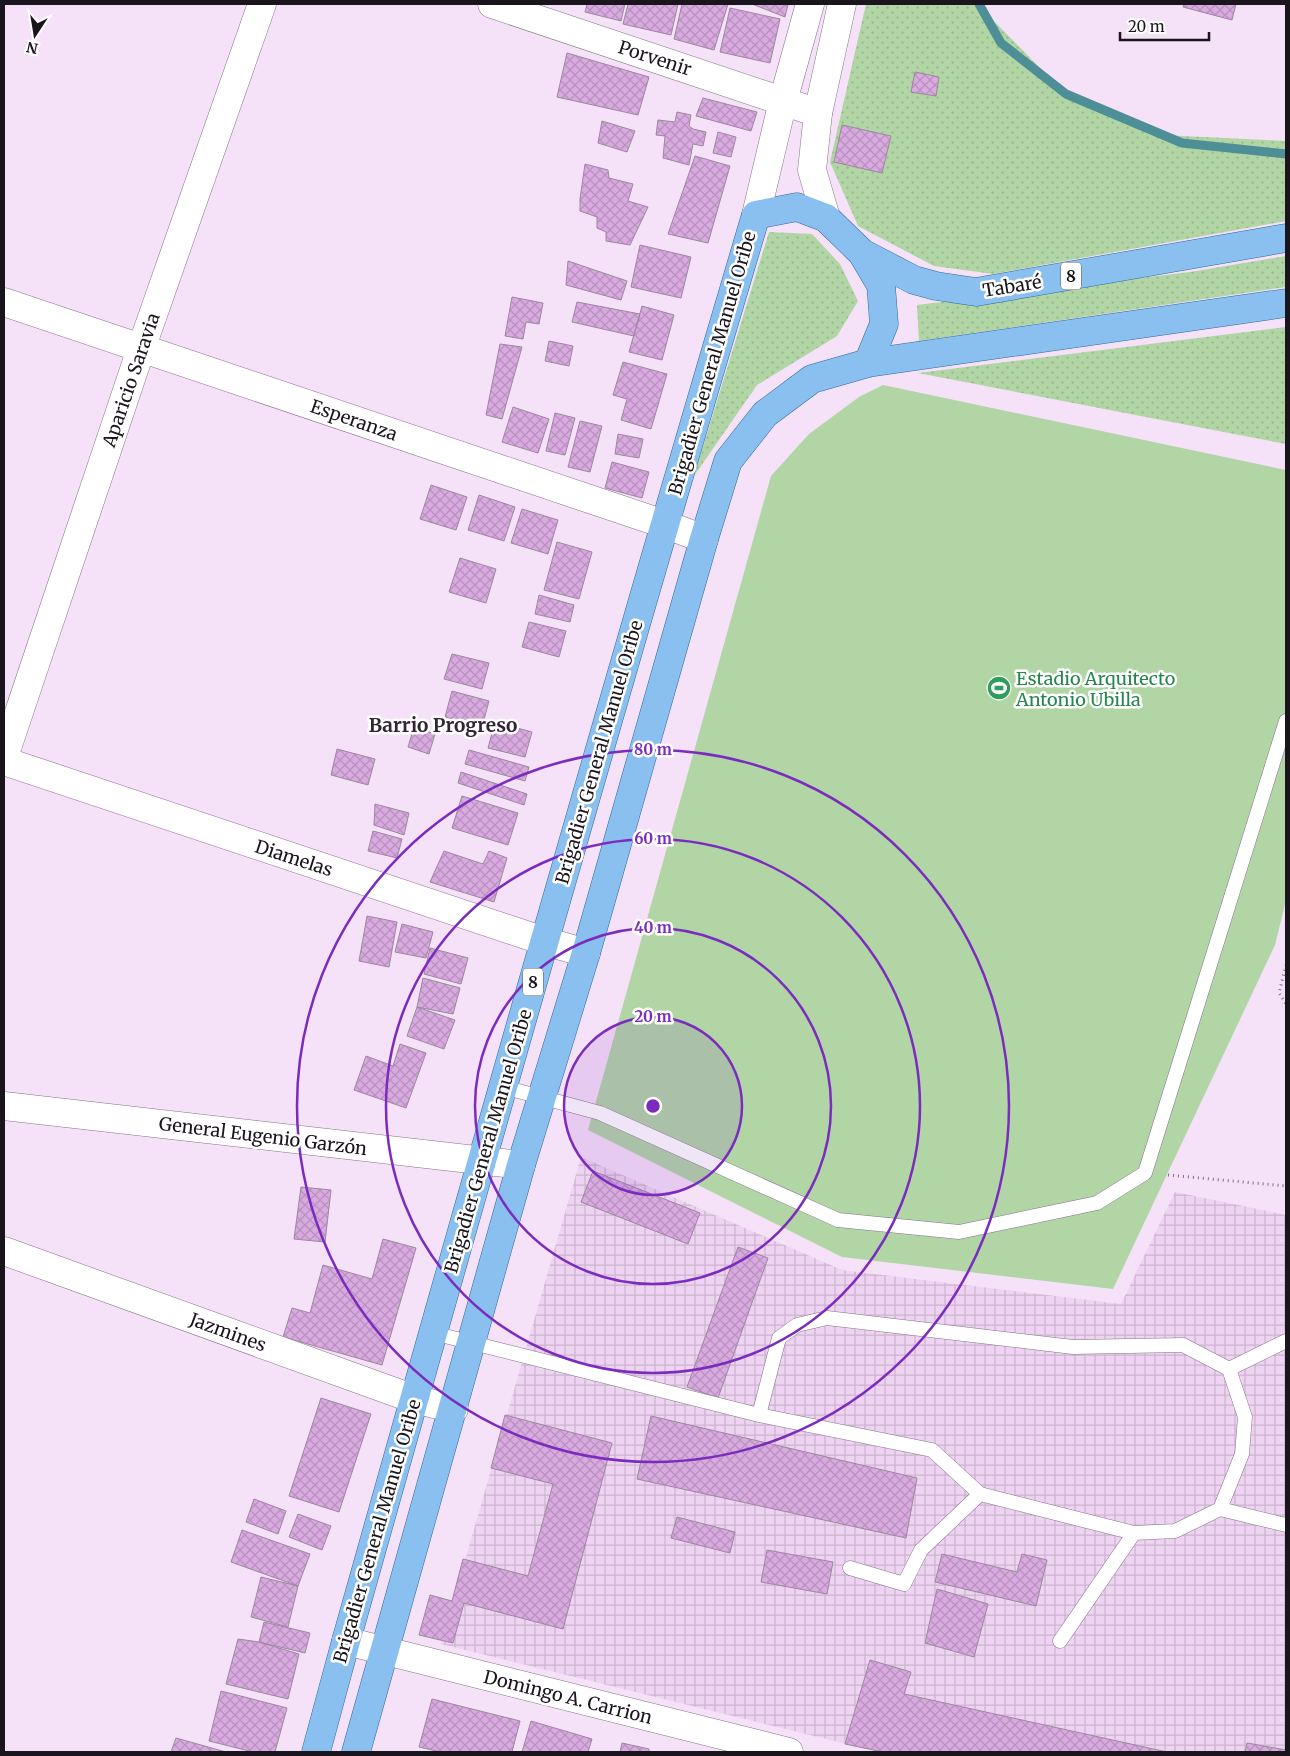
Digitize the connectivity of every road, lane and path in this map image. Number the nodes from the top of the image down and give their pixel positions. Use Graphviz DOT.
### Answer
graph roads {
  1 [pos="262,4"];
  2 [pos="492,4"];
  3 [pos="810,4"];
  4 [pos="842,4"];
  5 [pos="783,101"];
  6 [pos="818,113"];
  7 [pos="756,214"];
  8 [pos="826,218"];
  9 [pos="1286,238"];
  10 [pos="862,253"];
  11 [pos="4,302"];
  12 [pos="1286,303"];
  13 [pos="141,349"];
  14 [pos="868,362"];
  15 [pos="664,524"];
  16 [pos="704,539"];
  17 [pos="1286,721"];
  18 [pos="4,757"];
  19 [pos="4,761"];
  20 [pos="544,941"];
  21 [pos="586,953"];
  22 [pos="1286,965"];
  23 [pos="1286,1004"];
  24 [pos="503,1088"];
  25 [pos="542,1098"];
  26 [pos="4,1106"];
  27 [pos="483,1161"];
  28 [pos="521,1166"];
  29 [pos="1144,1173"];
  30 [pos="1286,1186"];
  31 [pos="4,1251"];
  32 [pos="433,1333"];
  33 [pos="1286,1341"];
  34 [pos="472,1344"];
  35 [pos="1229,1369"];
  36 [pos="414,1399"];
  37 [pos="454,1409"];
  38 [pos="759,1415"];
  39 [pos="980,1494"];
  40 [pos="1220,1509"];
  41 [pos="1286,1525"];
  42 [pos="1134,1532"];
  43 [pos="850,1568"];
  44 [pos="346,1641"];
  45 [pos="1060,1641"];
  46 [pos="384,1650"];
  47 [pos="316,1752"];
  48 [pos="356,1752"];
  49 [pos="789,1752"];
  1 -- 13 [label="street, Aparicio Saravia"];
  2 -- 5 [label="street, Porvenir"];
  3 -- 5 [label="street"];
  4 -- 6 [label="street"];
  5 -- 6 [label="street, Porvenir"];
  5 -- 7 [label="street"];
  6 -- 8 [label="street"];
  7 -- 8 [label="main road, 8"];
  7 -- 15 [label="main road, Brigadier General Manuel Oribe / 8"];
  8 -- 10 [label="main road, 8"];
  9 -- 10 [label="main road, Tabaré / 8"];
  10 -- 14 [label="main road"];
  11 -- 13 [label="street, Esperanza"];
  12 -- 14 [label="main road"];
  13 -- 15 [label="street, Esperanza"];
  13 -- 18 [label="street, Aparicio Saravia"];
  14 -- 16 [label="main road"];
  15 -- 16 [label="street, Esperanza"];
  15 -- 20 [label="main road, Brigadier General Manuel Oribe / 8"];
  16 -- 21 [label="main road"];
  17 -- 29 [label="lane"];
  19 -- 20 [label="street, Diamelas"];
  20 -- 21 [label="street, Diamelas"];
  20 -- 24 [label="main road, Brigadier General Manuel Oribe / 8"];
  21 -- 25 [label="main road"];
  22 -- 23 [label="path"];
  24 -- 25 [label="lane"];
  24 -- 27 [label="main road, Brigadier General Manuel Oribe / 8"];
  25 -- 28 [label="main road"];
  25 -- 29 [label="lane"];
  26 -- 27 [label="street, General Eugenio Garzón"];
  27 -- 28 [label="street, General Eugenio Garzón"];
  27 -- 32 [label="main road, Brigadier General Manuel Oribe / 8"];
  28 -- 34 [label="main road"];
  29 -- 30 [label="path"];
  31 -- 36 [label="street, Jazmines"];
  32 -- 34 [label="lane"];
  32 -- 36 [label="main road, Brigadier General Manuel Oribe / 8"];
  33 -- 35 [label="lane"];
  34 -- 37 [label="main road"];
  34 -- 38 [label="lane"];
  35 -- 38 [label="lane"];
  35 -- 40 [label="lane"];
  36 -- 37 [label="street, Jazmines"];
  36 -- 44 [label="main road, Brigadier General Manuel Oribe / 8"];
  37 -- 46 [label="main road"];
  38 -- 39 [label="lane"];
  39 -- 42 [label="lane"];
  39 -- 43 [label="lane"];
  40 -- 41 [label="lane"];
  40 -- 42 [label="lane"];
  42 -- 45 [label="lane"];
  44 -- 46 [label="street, Domingo A. Carrion"];
  44 -- 47 [label="main road, Brigadier General Manuel Oribe / 8"];
  46 -- 48 [label="main road"];
  46 -- 49 [label="street, Domingo A. Carrion"];
}
